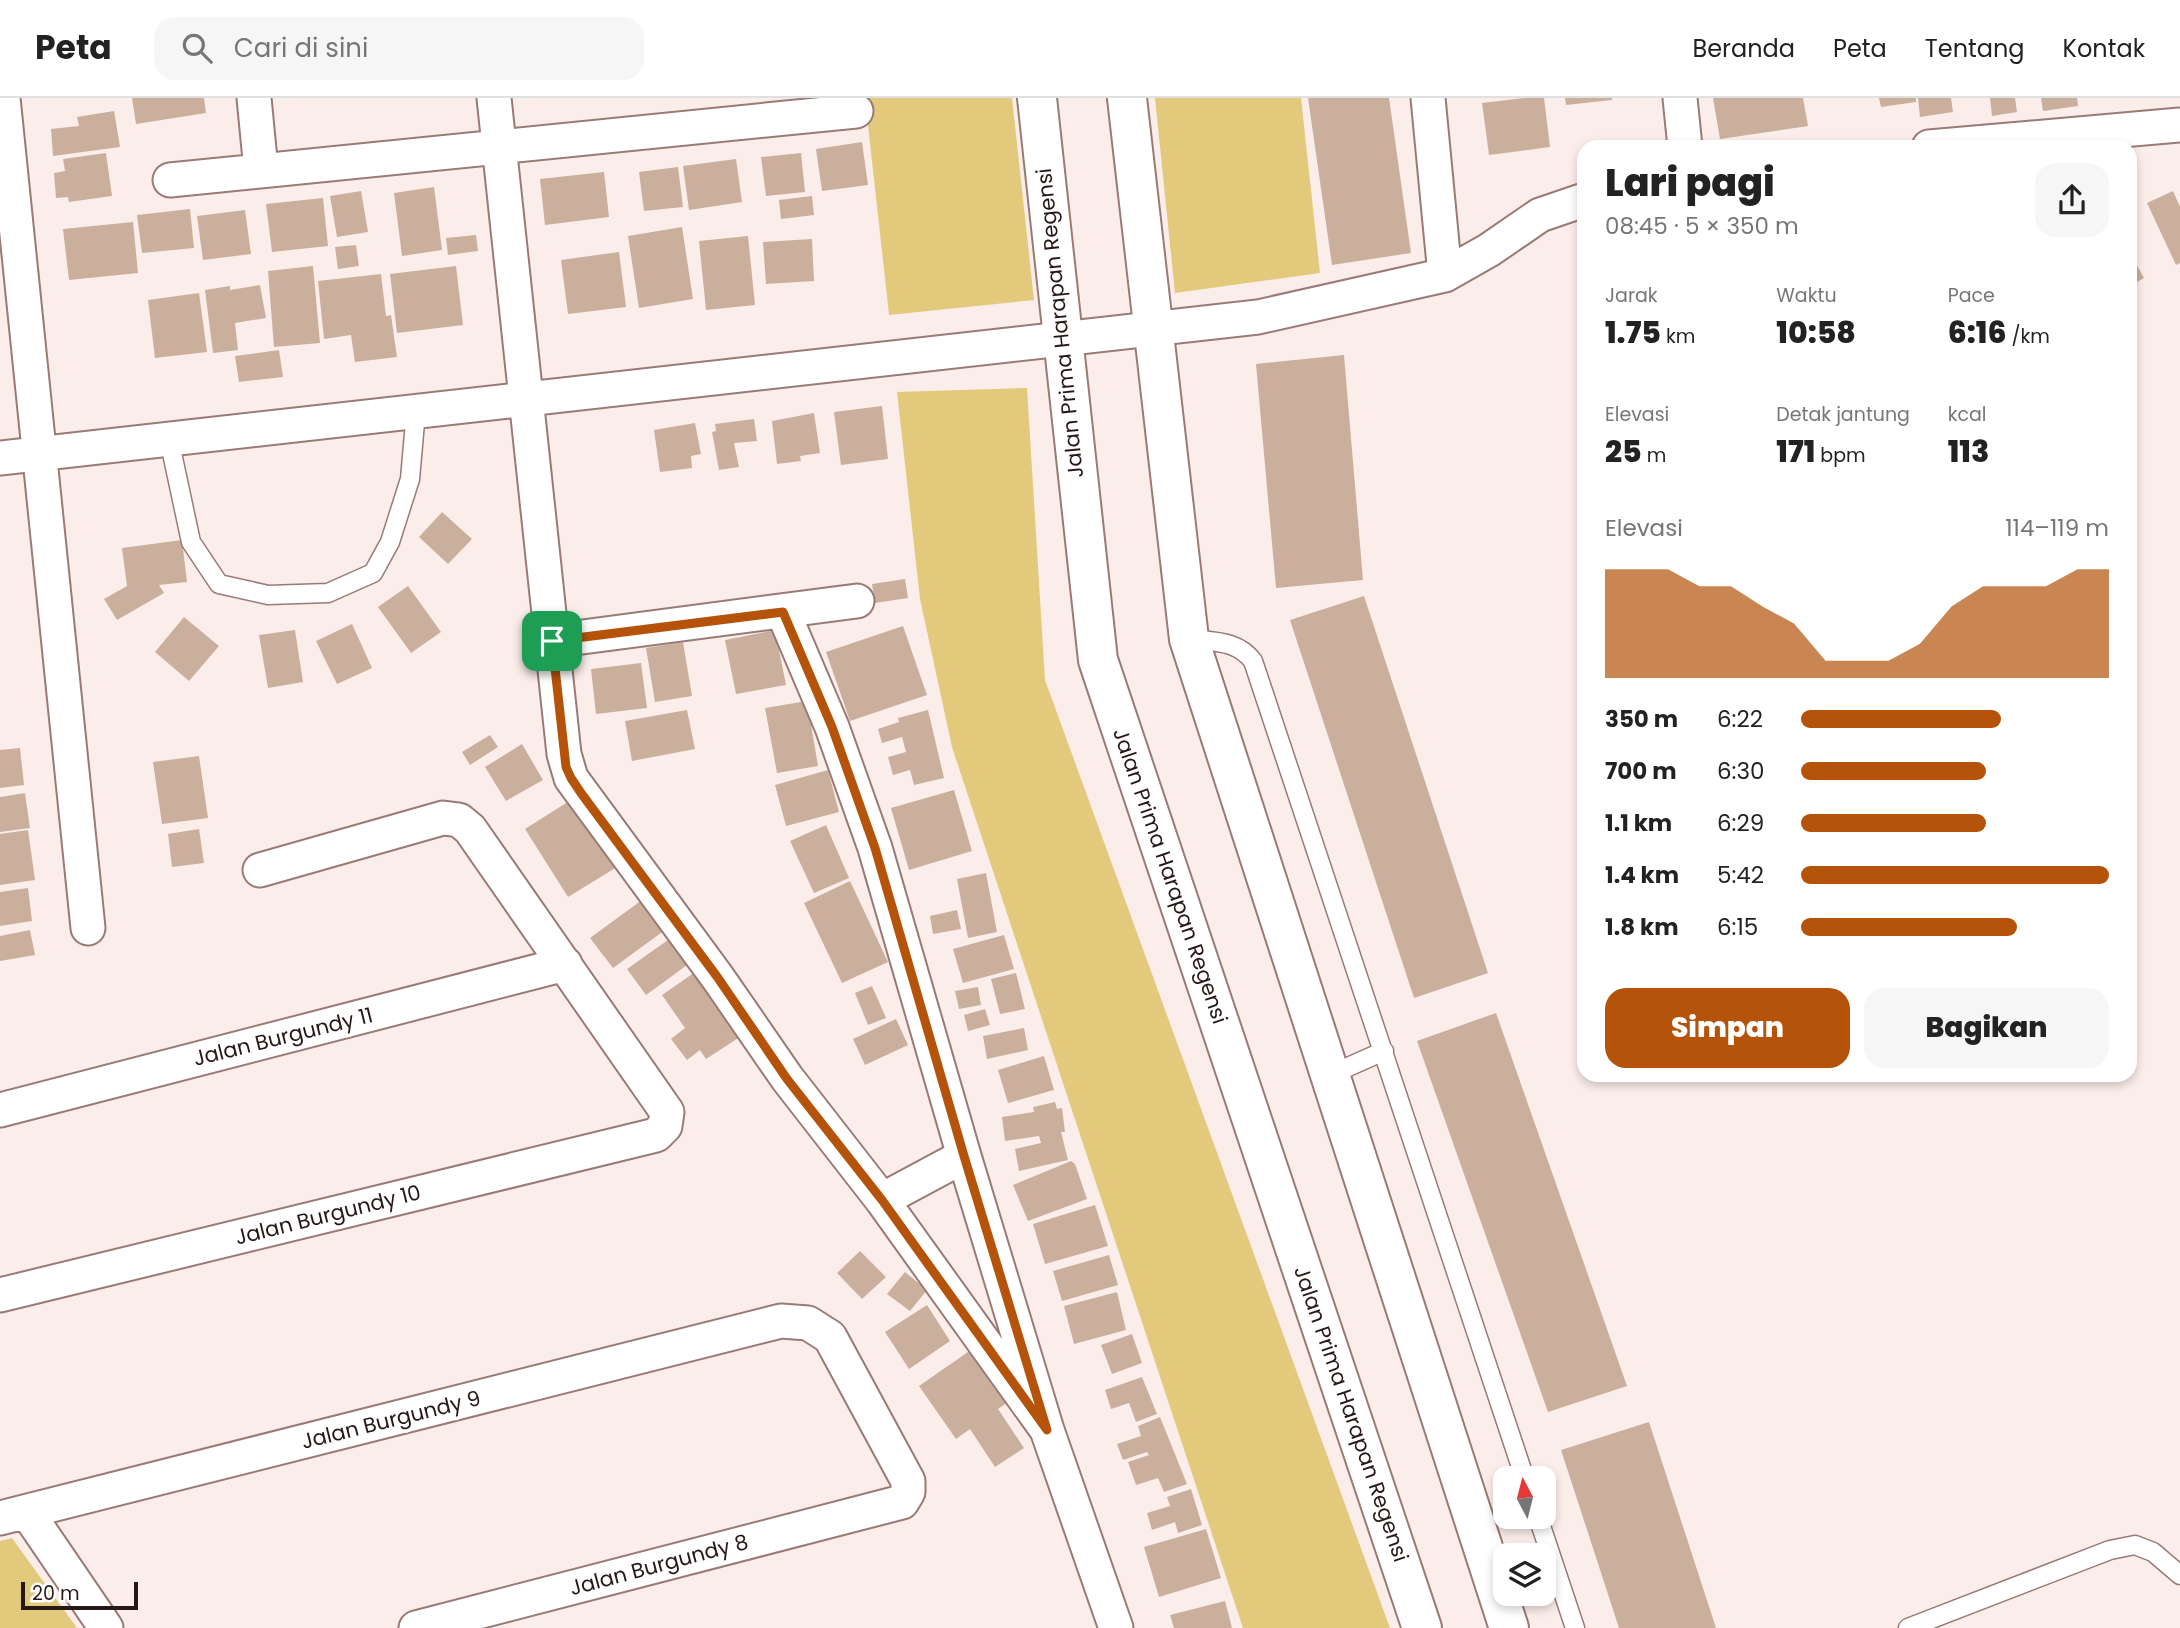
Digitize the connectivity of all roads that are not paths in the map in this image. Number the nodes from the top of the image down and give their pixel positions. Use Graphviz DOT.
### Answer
graph roads {
  1 [pos="3,98"];
  2 [pos="254,98"];
  3 [pos="494,98"];
  4 [pos="1037,98"];
  5 [pos="1127,98"];
  6 [pos="1428,98"];
  7 [pos="1680,98"];
  8 [pos="741,110"];
  9 [pos="856,111"];
  10 [pos="2180,125"];
  11 [pos="2116,138"];
  12 [pos="1684,140"];
  13 [pos="2074,140"];
  14 [pos="499,146"];
  15 [pos="261,170"];
  16 [pos="170,180"];
  17 [pos="1577,202"];
  18 [pos="1445,275"];
  19 [pos="1154,329"];
  20 [pos="1061,338"];
  21 [pos="526,399"];
  22 [pos="416,411"];
  23 [pos="169,439"];
  24 [pos="39,453"];
  25 [pos="0,458"];
  26 [pos="857,601"];
  27 [pos="783,612"];
  28 [pos="1189,639"];
  29 [pos="552,641"];
  30 [pos="260,870"];
  31 [pos="88,928"];
  32 [pos="565,964"];
  33 [pos="1384,1051"];
  34 [pos="1330,1075"];
  35 [pos="0,1110"];
  36 [pos="964,1156"];
  37 [pos="882,1200"];
  38 [pos="0,1295"];
  39 [pos="1047,1430"];
  40 [pos="1521,1466"];
  41 [pos="902,1502"];
  42 [pos="13,1515"];
  43 [pos="1542,1530"];
  44 [pos="2180,1575"];
  45 [pos="1498,1625"];
  46 [pos="107,1628"];
  47 [pos="416,1628"];
  48 [pos="1116,1628"];
  49 [pos="1422,1628"];
  50 [pos="1575,1628"];
  51 [pos="1908,1628"];
  1 -- 24 [label="street"];
  2 -- 15 [label="street"];
  3 -- 14 [label="street"];
  4 -- 20 [label="street, Jalan Prima Harapan Regensi"];
  5 -- 19 [label="street"];
  6 -- 18 [label="street"];
  7 -- 12 [label="street"];
  8 -- 9 [label="street"];
  8 -- 14 [label="street"];
  10 -- 11 [label="street"];
  11 -- 13 [label="street"];
  14 -- 15 [label="street"];
  14 -- 21 [label="street"];
  15 -- 16 [label="street"];
  17 -- 18 [label="street"];
  18 -- 19 [label="street"];
  19 -- 20 [label="street"];
  19 -- 28 [label="street"];
  20 -- 21 [label="street"];
  20 -- 49 [label="street, Jalan Prima Harapan Regensi"];
  21 -- 22 [label="street"];
  21 -- 29 [label="street"];
  22 -- 23 [label="street"];
  22 -- 23 [label="lane"];
  23 -- 24 [label="street"];
  24 -- 25 [label="street"];
  24 -- 31 [label="street"];
  26 -- 27 [label="street"];
  27 -- 29 [label="street"];
  27 -- 36 [label="street"];
  28 -- 33 [label="lane"];
  28 -- 34 [label="street"];
  29 -- 37 [label="street"];
  30 -- 32 [label="street"];
  32 -- 35 [label="street, Jalan Burgundy 11"];
  32 -- 38 [label="street, Jalan Burgundy 10"];
  33 -- 34 [label="lane"];
  33 -- 40 [label="lane"];
  34 -- 45 [label="street"];
  36 -- 37 [label="street"];
  36 -- 39 [label="street"];
  37 -- 39 [label="street"];
  39 -- 48 [label="street"];
  41 -- 42 [label="street, Jalan Burgundy 9"];
  41 -- 47 [label="street, Jalan Burgundy 8"];
  42 -- 46 [label="street"];
  43 -- 50 [label="lane"];
  44 -- 51 [label="lane"];
}
